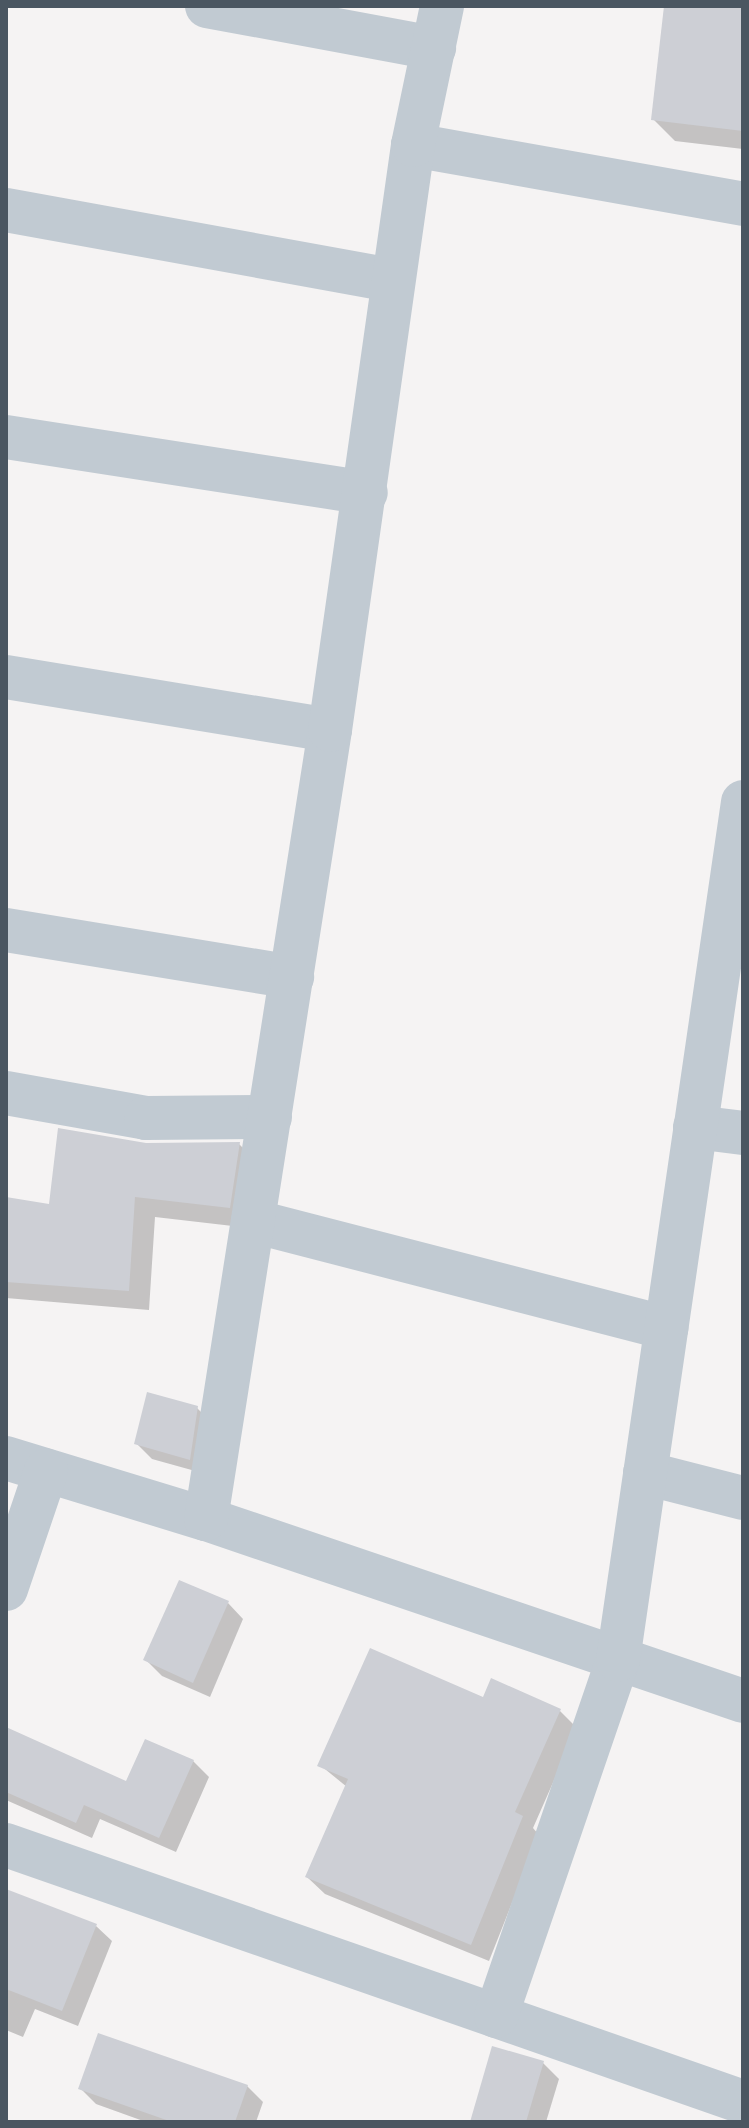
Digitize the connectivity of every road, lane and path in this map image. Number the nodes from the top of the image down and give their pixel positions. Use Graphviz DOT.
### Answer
graph roads {
  1 [pos="207,6"];
  2 [pos="442,6"];
  3 [pos="434,48"];
  4 [pos="413,145"];
  5 [pos="743,204"];
  6 [pos="6,210"];
  7 [pos="393,280"];
  8 [pos="6,437"];
  9 [pos="366,493"];
  10 [pos="6,677"];
  11 [pos="330,730"];
  12 [pos="743,802"];
  13 [pos="6,930"];
  14 [pos="733,944"];
  15 [pos="292,977"];
  16 [pos="6,1093"];
  17 [pos="270,1117"];
  18 [pos="695,1127"];
  19 [pos="743,1133"];
  20 [pos="253,1221"];
  21 [pos="666,1328"];
  22 [pos="6,1458"];
  23 [pos="46,1471"];
  24 [pos="645,1473"];
  25 [pos="743,1498"];
  26 [pos="206,1519"];
  27 [pos="6,1589"];
  28 [pos="618,1660"];
  29 [pos="743,1701"];
  30 [pos="6,1845"];
  31 [pos="496,2016"];
  32 [pos="743,2102"];
  1 -- 3 [label="street"];
  2 -- 3 [label="street"];
  3 -- 4 [label="street"];
  4 -- 5 [label="street"];
  4 -- 7 [label="street"];
  6 -- 7 [label="street"];
  7 -- 9 [label="street"];
  8 -- 9 [label="street"];
  9 -- 11 [label="street"];
  10 -- 11 [label="street"];
  11 -- 15 [label="street"];
  12 -- 14 [label="street"];
  13 -- 15 [label="street"];
  14 -- 18 [label="street"];
  15 -- 17 [label="street"];
  16 -- 17 [label="street"];
  17 -- 20 [label="street"];
  18 -- 19 [label="street"];
  18 -- 21 [label="street"];
  20 -- 21 [label="street"];
  20 -- 26 [label="street"];
  21 -- 24 [label="street"];
  22 -- 23 [label="street"];
  23 -- 26 [label="street"];
  23 -- 27 [label="street"];
  24 -- 25 [label="street"];
  24 -- 28 [label="street"];
  26 -- 28 [label="street"];
  28 -- 29 [label="street"];
  28 -- 31 [label="street"];
  30 -- 31 [label="street"];
  31 -- 32 [label="street"];
}
